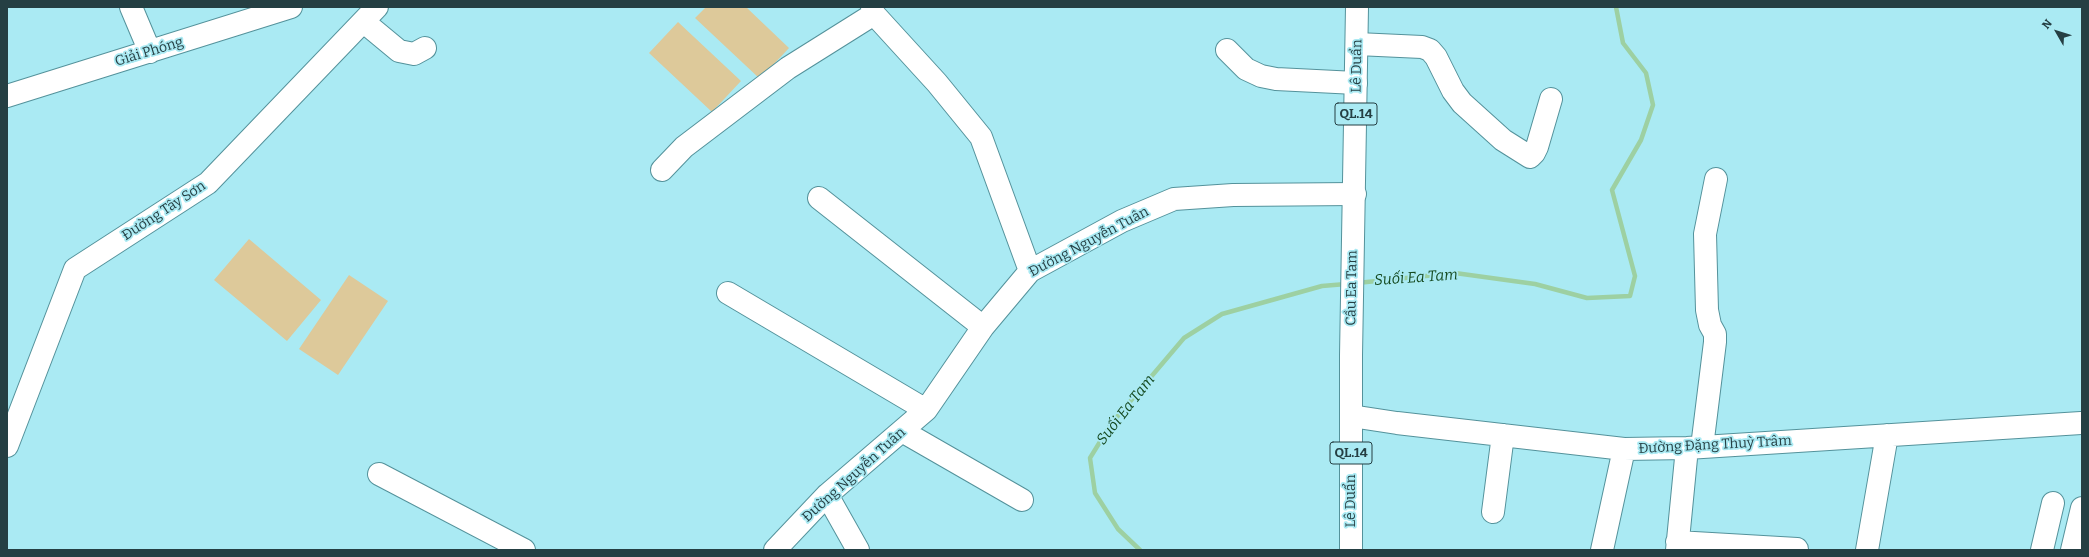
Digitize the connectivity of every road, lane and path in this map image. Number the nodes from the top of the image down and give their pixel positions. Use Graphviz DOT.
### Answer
graph roads {
  1 [pos="131,7"];
  2 [pos="291,7"];
  3 [pos="1357,7"];
  4 [pos="873,10"];
  5 [pos="370,14"];
  6 [pos="1357,44"];
  7 [pos="425,48"];
  8 [pos="1228,50"];
  9 [pos="150,52"];
  10 [pos="1356,82"];
  11 [pos="7,96"];
  12 [pos="1551,99"];
  13 [pos="662,170"];
  14 [pos="1716,179"];
  15 [pos="1355,194"];
  16 [pos="819,198"];
  17 [pos="1353,222"];
  18 [pos="1030,271"];
  19 [pos="728,293"];
  20 [pos="983,327"];
  21 [pos="1351,355"];
  22 [pos="13,410"];
  23 [pos="926,410"];
  24 [pos="1351,416"];
  25 [pos="2082,420"];
  26 [pos="902,431"];
  27 [pos="1503,435"];
  28 [pos="1888,436"];
  29 [pos="7,446"];
  30 [pos="1695,447"];
  31 [pos="1624,449"];
  32 [pos="379,474"];
  33 [pos="827,495"];
  34 [pos="1022,500"];
  35 [pos="2053,503"];
  36 [pos="2082,508"];
  37 [pos="1493,512"];
  38 [pos="1677,546"];
  39 [pos="1797,549"];
  40 [pos="524,550"];
  41 [pos="775,550"];
  42 [pos="858,550"];
  43 [pos="1351,550"];
  44 [pos="1602,550"];
  45 [pos="1867,550"];
  46 [pos="2042,550"];
  47 [pos="2072,550"];
  1 -- 9 [label="street"];
  2 -- 9 [label="street, Giải Phóng"];
  3 -- 6 [label="street, Lê Duẩn / QL.14"];
  4 -- 13 [label="street"];
  4 -- 18 [label="street"];
  5 -- 7 [label="street"];
  5 -- 22 [label="street, Đường Tây Sơn"];
  6 -- 10 [label="street, Lê Duẩn / QL.14"];
  6 -- 12 [label="street"];
  8 -- 10 [label="street"];
  9 -- 11 [label="street, Giải Phóng"];
  10 -- 15 [label="street, Lê Duẩn / QL.14"];
  14 -- 30 [label="street"];
  15 -- 17 [label="street, Lê Duẩn / QL.14"];
  15 -- 18 [label="street, Đường Nguyễn Tuân"];
  16 -- 20 [label="street"];
  17 -- 21 [label="street, Cầu Ea Tam / QL.14"];
  18 -- 20 [label="street, Đường Nguyễn Tuân"];
  19 -- 23 [label="street"];
  20 -- 23 [label="street, Đường Nguyễn Tuân"];
  21 -- 24 [label="street, Lê Duẩn / QL.14"];
  22 -- 29 [label="street, Đường Tây Sơn"];
  23 -- 26 [label="street, Đường Nguyễn Tuân"];
  24 -- 27 [label="street, Đường Đặng Thuỳ Trâm"];
  24 -- 43 [label="street, Lê Duẩn / QL.14"];
  25 -- 28 [label="street, Đường Đặng Thuỳ Trâm"];
  26 -- 33 [label="street, Đường Nguyễn Tuân"];
  26 -- 34 [label="street"];
  27 -- 31 [label="street, Đường Đặng Thuỳ Trâm"];
  27 -- 37 [label="street"];
  28 -- 30 [label="street, Đường Đặng Thuỳ Trâm"];
  28 -- 45 [label="street"];
  30 -- 31 [label="street, Đường Đặng Thuỳ Trâm"];
  30 -- 38 [label="street"];
  31 -- 44 [label="street"];
  32 -- 40 [label="street"];
  33 -- 41 [label="street, Đường Nguyễn Tuân"];
  33 -- 42 [label="street"];
  35 -- 46 [label="street"];
  36 -- 47 [label="street"];
  38 -- 39 [label="street"];
}
